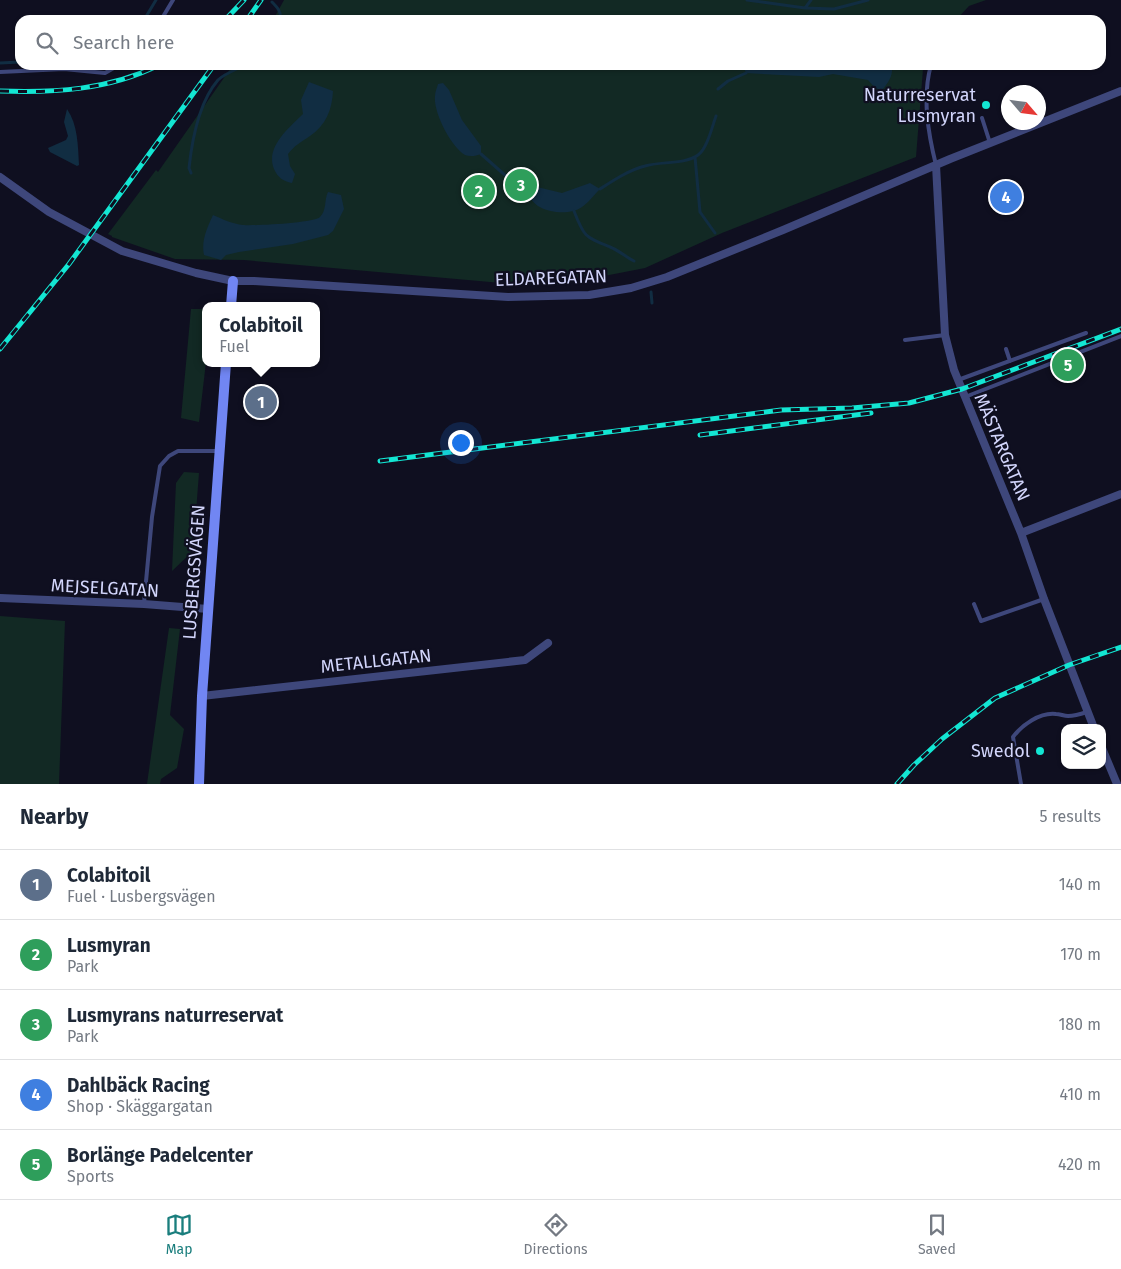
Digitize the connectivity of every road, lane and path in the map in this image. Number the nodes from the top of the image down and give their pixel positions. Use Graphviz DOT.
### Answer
graph roads {
  1 [pos="173,0"];
  2 [pos="164,15"];
  3 [pos="43,70"];
  4 [pos="74,70"];
  5 [pos="111,70"];
  6 [pos="930,70"];
  7 [pos="0,72"];
  8 [pos="1121,91"];
  9 [pos="982,118"];
  10 [pos="990,143"];
  11 [pos="936,165"];
  12 [pos="3,179"];
  13 [pos="0,188"];
  14 [pos="233,281"];
  15 [pos="231,302"];
  16 [pos="1086,332"];
  17 [pos="945,335"];
  18 [pos="1121,336"];
  19 [pos="905,340"];
  20 [pos="1006,349"];
  21 [pos="1010,361"];
  22 [pos="226,367"];
  23 [pos="958,380"];
  24 [pos="965,397"];
  25 [pos="219,451"];
  26 [pos="1121,494"];
  27 [pos="1021,533"];
  28 [pos="0,598"];
  29 [pos="1044,599"];
  30 [pos="144,604"];
  31 [pos="974,604"];
  32 [pos="208,609"];
  33 [pos="548,643"];
  34 [pos="202,696"];
  35 [pos="1088,712"];
  36 [pos="1092,724"];
  37 [pos="1106,758"];
  38 [pos="198,784"];
  39 [pos="1021,784"];
  40 [pos="1117,784"];
  1 -- 2 [label="lane"];
  3 -- 7 [label="lane"];
  4 -- 5 [label="lane"];
  6 -- 11 [label="lane"];
  8 -- 10 [label="street, ELDAREGATAN"];
  9 -- 10 [label="lane"];
  10 -- 11 [label="street, ELDAREGATAN"];
  11 -- 14 [label="street, ELDAREGATAN"];
  11 -- 17 [label="street, MÄSTARGATAN"];
  12 -- 13 [label="street"];
  12 -- 14 [label="street, ELDAREGATAN"];
  14 -- 15 [label="street"];
  16 -- 21 [label="lane"];
  17 -- 19 [label="lane"];
  17 -- 23 [label="street, MÄSTARGATAN"];
  18 -- 24 [label="lane"];
  20 -- 21 [label="lane"];
  21 -- 23 [label="lane"];
  22 -- 25 [label="street, LUSBERGSVÄGEN"];
  23 -- 24 [label="street, MÄSTARGATAN"];
  24 -- 27 [label="street, MÄSTARGATAN"];
  25 -- 30 [label="lane"];
  25 -- 32 [label="street, LUSBERGSVÄGEN"];
  26 -- 27 [label="street"];
  27 -- 29 [label="street, MÄSTARGATAN"];
  28 -- 30 [label="street, MEJSELGATAN"];
  29 -- 31 [label="lane"];
  29 -- 35 [label="street, MÄSTARGATAN"];
  30 -- 32 [label="street, MEJSELGATAN"];
  32 -- 34 [label="street, LUSBERGSVÄGEN"];
  33 -- 34 [label="street, METALLGATAN"];
  34 -- 38 [label="street, LUSBERGSVÄGEN"];
  35 -- 36 [label="street, MÄSTARGATAN"];
  35 -- 39 [label="lane"];
  37 -- 40 [label="street"];
}
